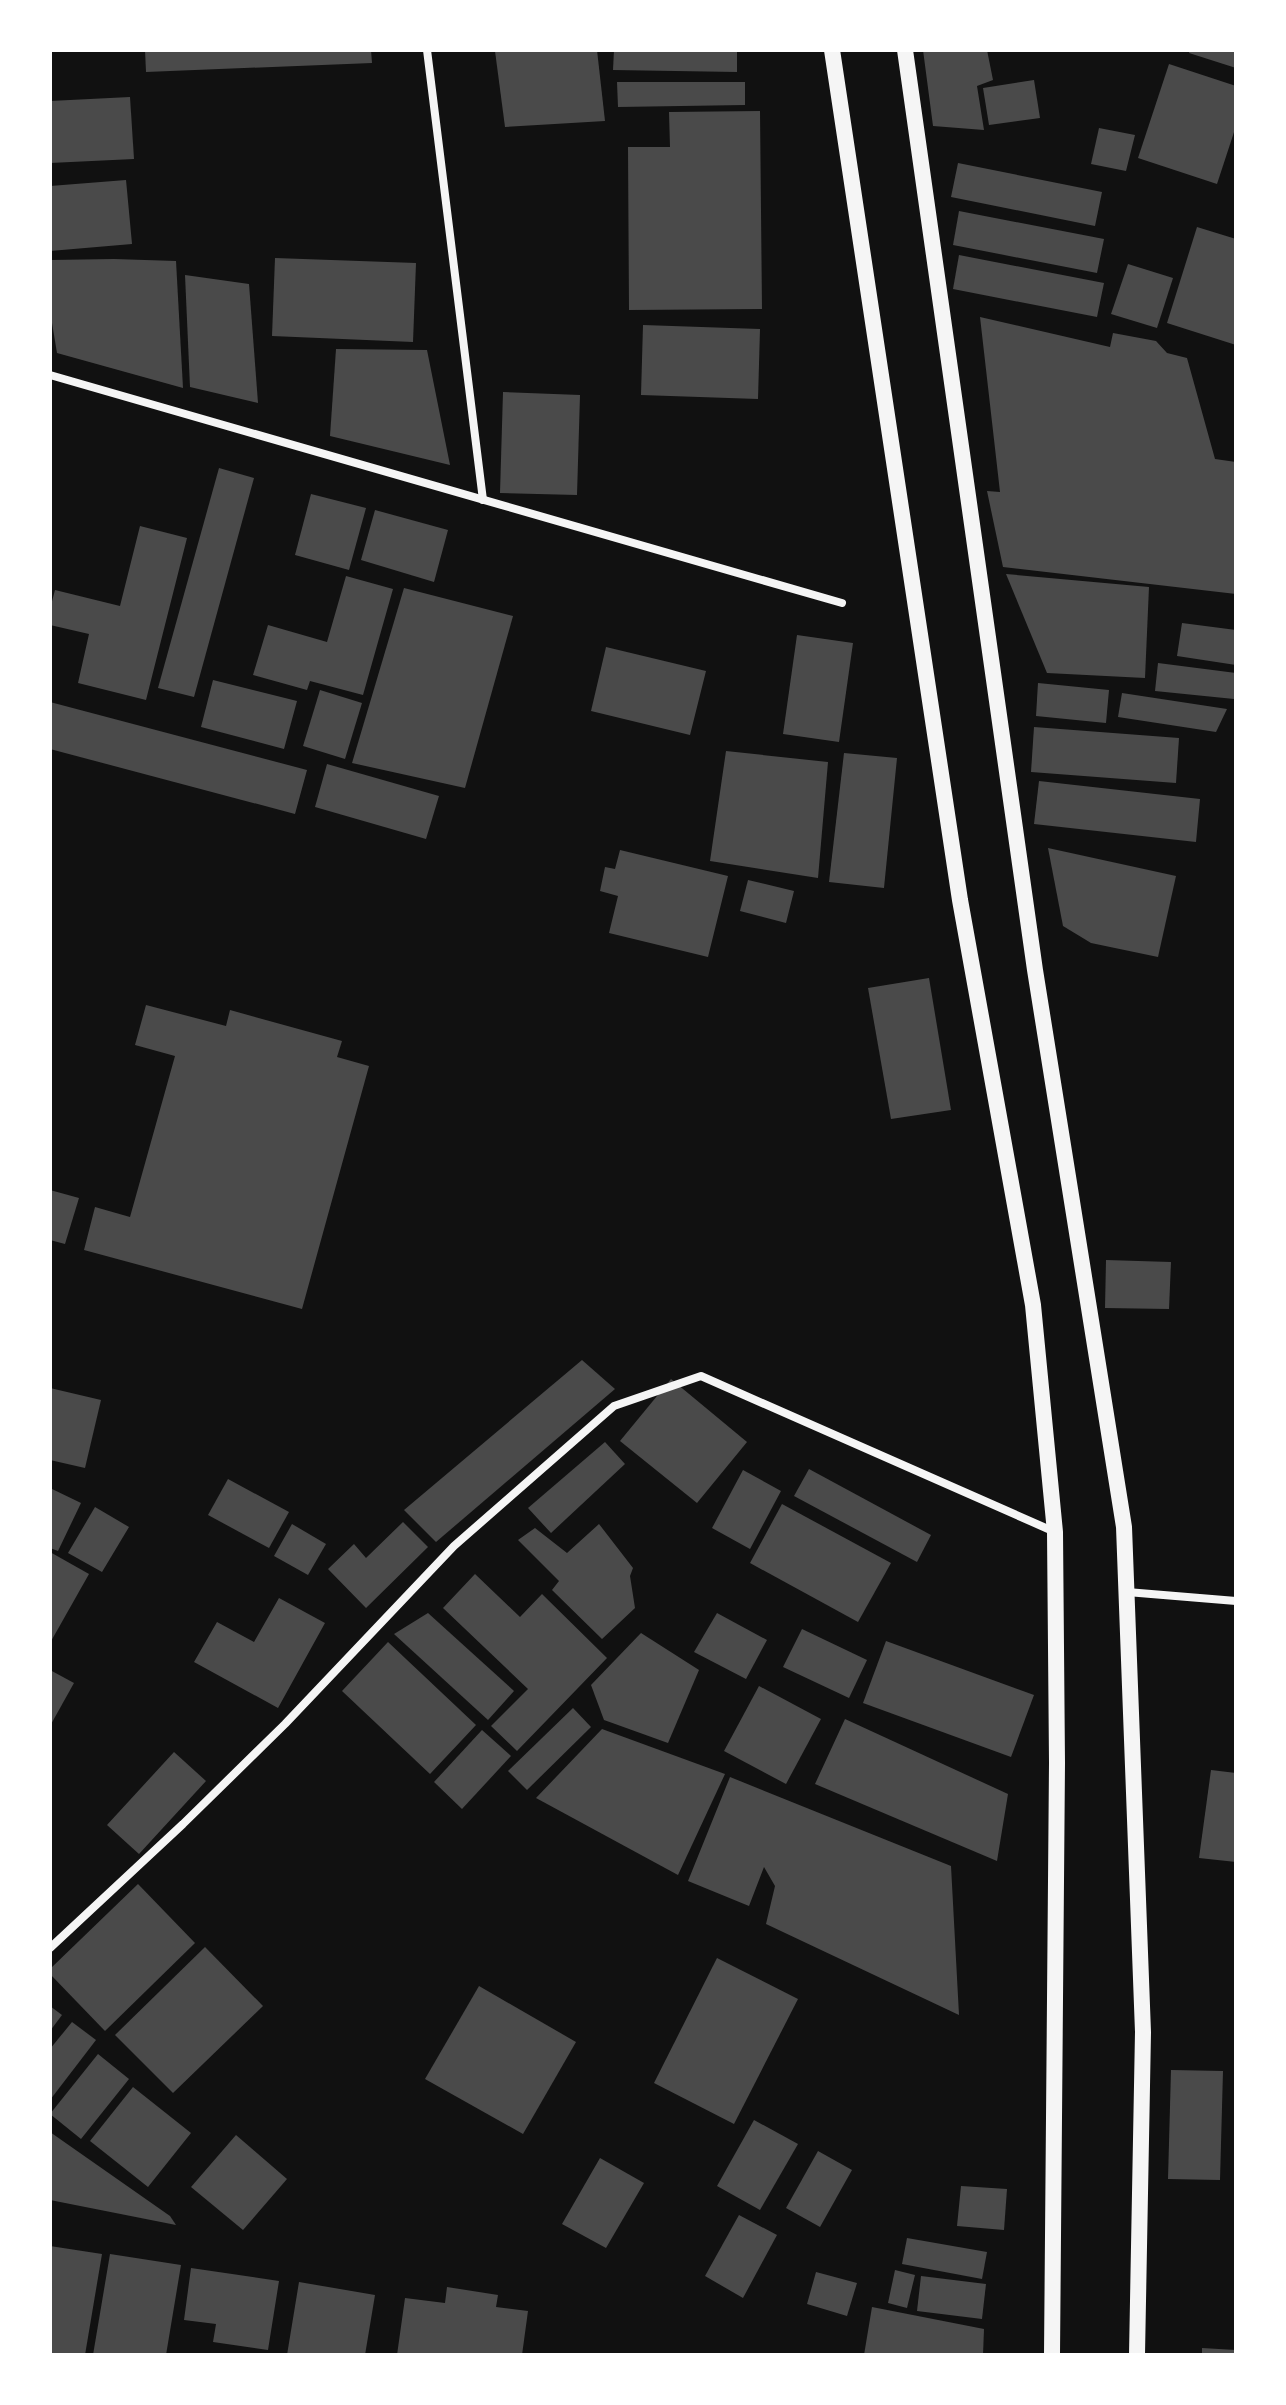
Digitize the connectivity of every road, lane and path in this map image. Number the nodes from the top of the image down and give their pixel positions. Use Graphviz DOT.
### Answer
graph roads {
  1 [pos="427,50"];
  2 [pos="832,50"];
  3 [pos="905,50"];
  4 [pos="50,375"];
  5 [pos="483,500"];
  6 [pos="842,603"];
  7 [pos="1055,1532"];
  8 [pos="1127,1592"];
  9 [pos="1236,1601"];
  10 [pos="50,1948"];
  11 [pos="1052,2355"];
  12 [pos="1137,2355"];
  1 -- 5 [label="street"];
  2 -- 7 [label="main road"];
  3 -- 8 [label="main road"];
  4 -- 5 [label="street"];
  5 -- 6 [label="street"];
  7 -- 10 [label="street"];
  7 -- 11 [label="main road"];
  8 -- 9 [label="street"];
  8 -- 12 [label="main road"];
}
